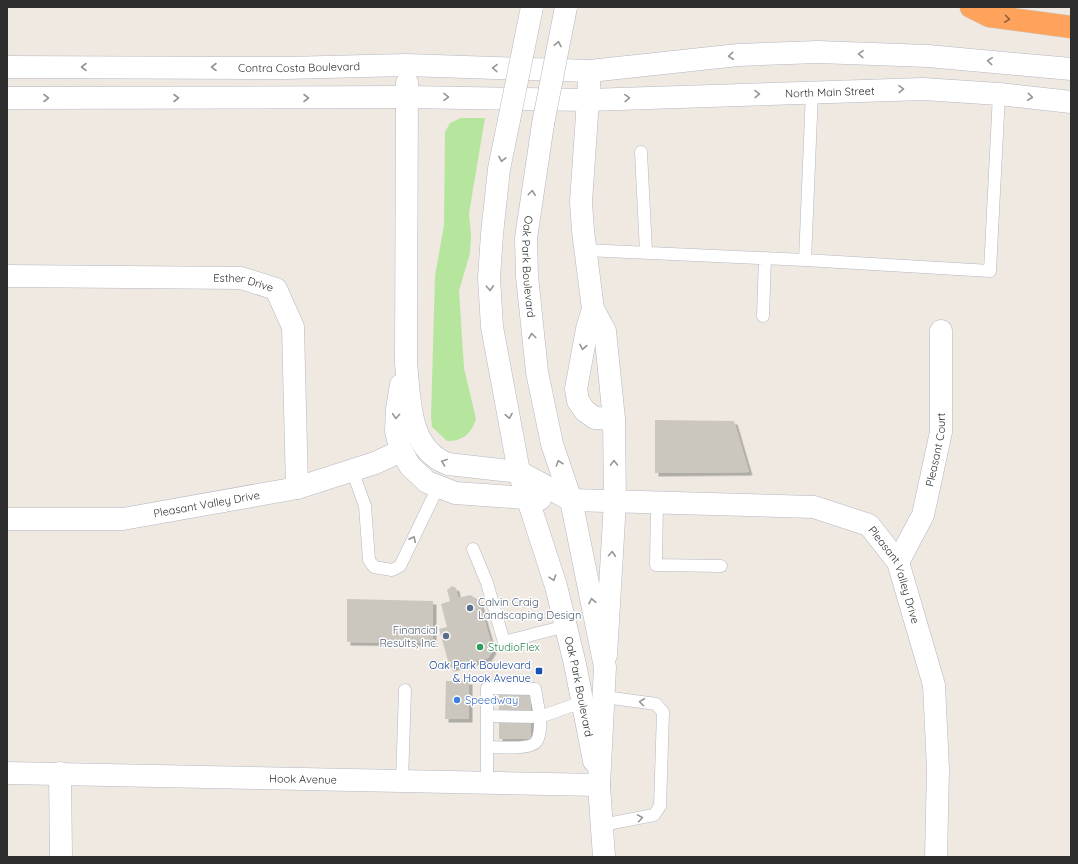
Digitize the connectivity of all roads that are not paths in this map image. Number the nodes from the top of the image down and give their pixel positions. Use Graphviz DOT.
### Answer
graph roads {
  1 [pos="532,7"];
  2 [pos="566,7"];
  3 [pos="970,7"];
  4 [pos="1071,27"];
  5 [pos="406,66"];
  6 [pos="7,67"];
  7 [pos="1071,68"];
  8 [pos="590,71"];
  9 [pos="812,92"];
  10 [pos="999,94"];
  11 [pos="407,97"];
  12 [pos="7,98"];
  13 [pos="588,100"];
  14 [pos="1071,102"];
  15 [pos="641,152"];
  16 [pos="585,250"];
  17 [pos="646,252"];
  18 [pos="765,258"];
  19 [pos="805,260"];
  20 [pos="7,276"];
  21 [pos="593,309"];
  22 [pos="763,316"];
  23 [pos="941,331"];
  24 [pos="406,363"];
  25 [pos="614,419"];
  26 [pos="400,451"];
  27 [pos="352,470"];
  28 [pos="519,472"];
  29 [pos="438,487"];
  30 [pos="297,488"];
  31 [pos="526,498"];
  32 [pos="571,500"];
  33 [pos="615,502"];
  34 [pos="656,503"];
  35 [pos="7,519"];
  36 [pos="473,549"];
  37 [pos="898,562"];
  38 [pos="721,566"];
  39 [pos="566,626"];
  40 [pos="605,667"];
  41 [pos="404,690"];
  42 [pos="605,697"];
  43 [pos="582,702"];
  44 [pos="487,716"];
  45 [pos="540,717"];
  46 [pos="487,747"];
  47 [pos="7,773"];
  48 [pos="60,773"];
  49 [pos="402,781"];
  50 [pos="487,783"];
  51 [pos="599,785"];
  52 [pos="602,824"];
  53 [pos="61,857"];
  54 [pos="604,857"];
  55 [pos="936,857"];
  1 -- 28 [label="street, Oak Park Boulevard, one-way, bridge"];
  32 -- 2 [label="street, Oak Park Boulevard, one-way, bridge"];
  3 -- 4 [label="highway, one-way"];
  5 -- 6 [label="street, Contra Costa Boulevard, one-way"];
  8 -- 5 [label="street, Contra Costa Boulevard, one-way"];
  5 -- 11 [label="street"];
  7 -- 8 [label="street, one-way"];
  8 -- 13 [label="street, Oak Park Boulevard"];
  9 -- 10 [label="street, North Main Street, one-way"];
  13 -- 9 [label="street, North Main Street, one-way"];
  9 -- 19 [label="lane"];
  10 -- 14 [label="street, North Main Street, one-way"];
  10 -- 19 [label="lane"];
  12 -- 11 [label="street, one-way"];
  11 -- 13 [label="street, one-way"];
  11 -- 24 [label="street"];
  13 -- 16 [label="street, Oak Park Boulevard"];
  15 -- 17 [label="lane"];
  16 -- 17 [label="lane"];
  16 -- 21 [label="street, Oak Park Boulevard"];
  17 -- 18 [label="lane"];
  18 -- 19 [label="lane"];
  18 -- 22 [label="lane"];
  20 -- 30 [label="street, Esther Drive"];
  21 -- 25 [label="street, Oak Park Boulevard"];
  21 -- 25 [label="street, Oak Park Boulevard, one-way"];
  23 -- 37 [label="street, Pleasant Court"];
  24 -- 26 [label="street, one-way"];
  28 -- 24 [label="street, one-way"];
  33 -- 25 [label="street, Oak Park Boulevard, one-way"];
  26 -- 27 [label="street, Pleasant Valley Drive"];
  26 -- 29 [label="street"];
  27 -- 29 [label="lane, one-way"];
  27 -- 30 [label="street, Pleasant Valley Drive"];
  28 -- 31 [label="street, Oak Park Boulevard"];
  28 -- 32 [label="street"];
  29 -- 31 [label="street"];
  30 -- 35 [label="street, Pleasant Valley Drive"];
  31 -- 32 [label="street"];
  31 -- 39 [label="street, Oak Park Boulevard, one-way"];
  32 -- 33 [label="street"];
  40 -- 32 [label="street, Oak Park Boulevard, one-way"];
  33 -- 34 [label="street, Pleasant Valley Drive"];
  40 -- 33 [label="street, Oak Park Boulevard, one-way"];
  34 -- 37 [label="street, Pleasant Valley Drive"];
  34 -- 38 [label="lane"];
  36 -- 39 [label="lane"];
  37 -- 55 [label="street, Pleasant Valley Drive"];
  39 -- 43 [label="street, Oak Park Boulevard"];
  40 -- 42 [label="street, Oak Park Boulevard"];
  41 -- 49 [label="lane"];
  42 -- 51 [label="street, Oak Park Boulevard"];
  52 -- 42 [label="lane, one-way"];
  43 -- 45 [label="lane"];
  43 -- 51 [label="street, Oak Park Boulevard"];
  44 -- 45 [label="lane"];
  44 -- 45 [label="lane"];
  44 -- 46 [label="lane"];
  45 -- 46 [label="lane"];
  46 -- 50 [label="lane"];
  47 -- 48 [label="street, Hook Avenue"];
  48 -- 49 [label="street, Hook Avenue"];
  48 -- 53 [label="street"];
  49 -- 50 [label="street, Hook Avenue"];
  50 -- 51 [label="street, Hook Avenue"];
  51 -- 52 [label="street, Oak Park Boulevard"];
  52 -- 54 [label="street, Oak Park Boulevard"];
}
